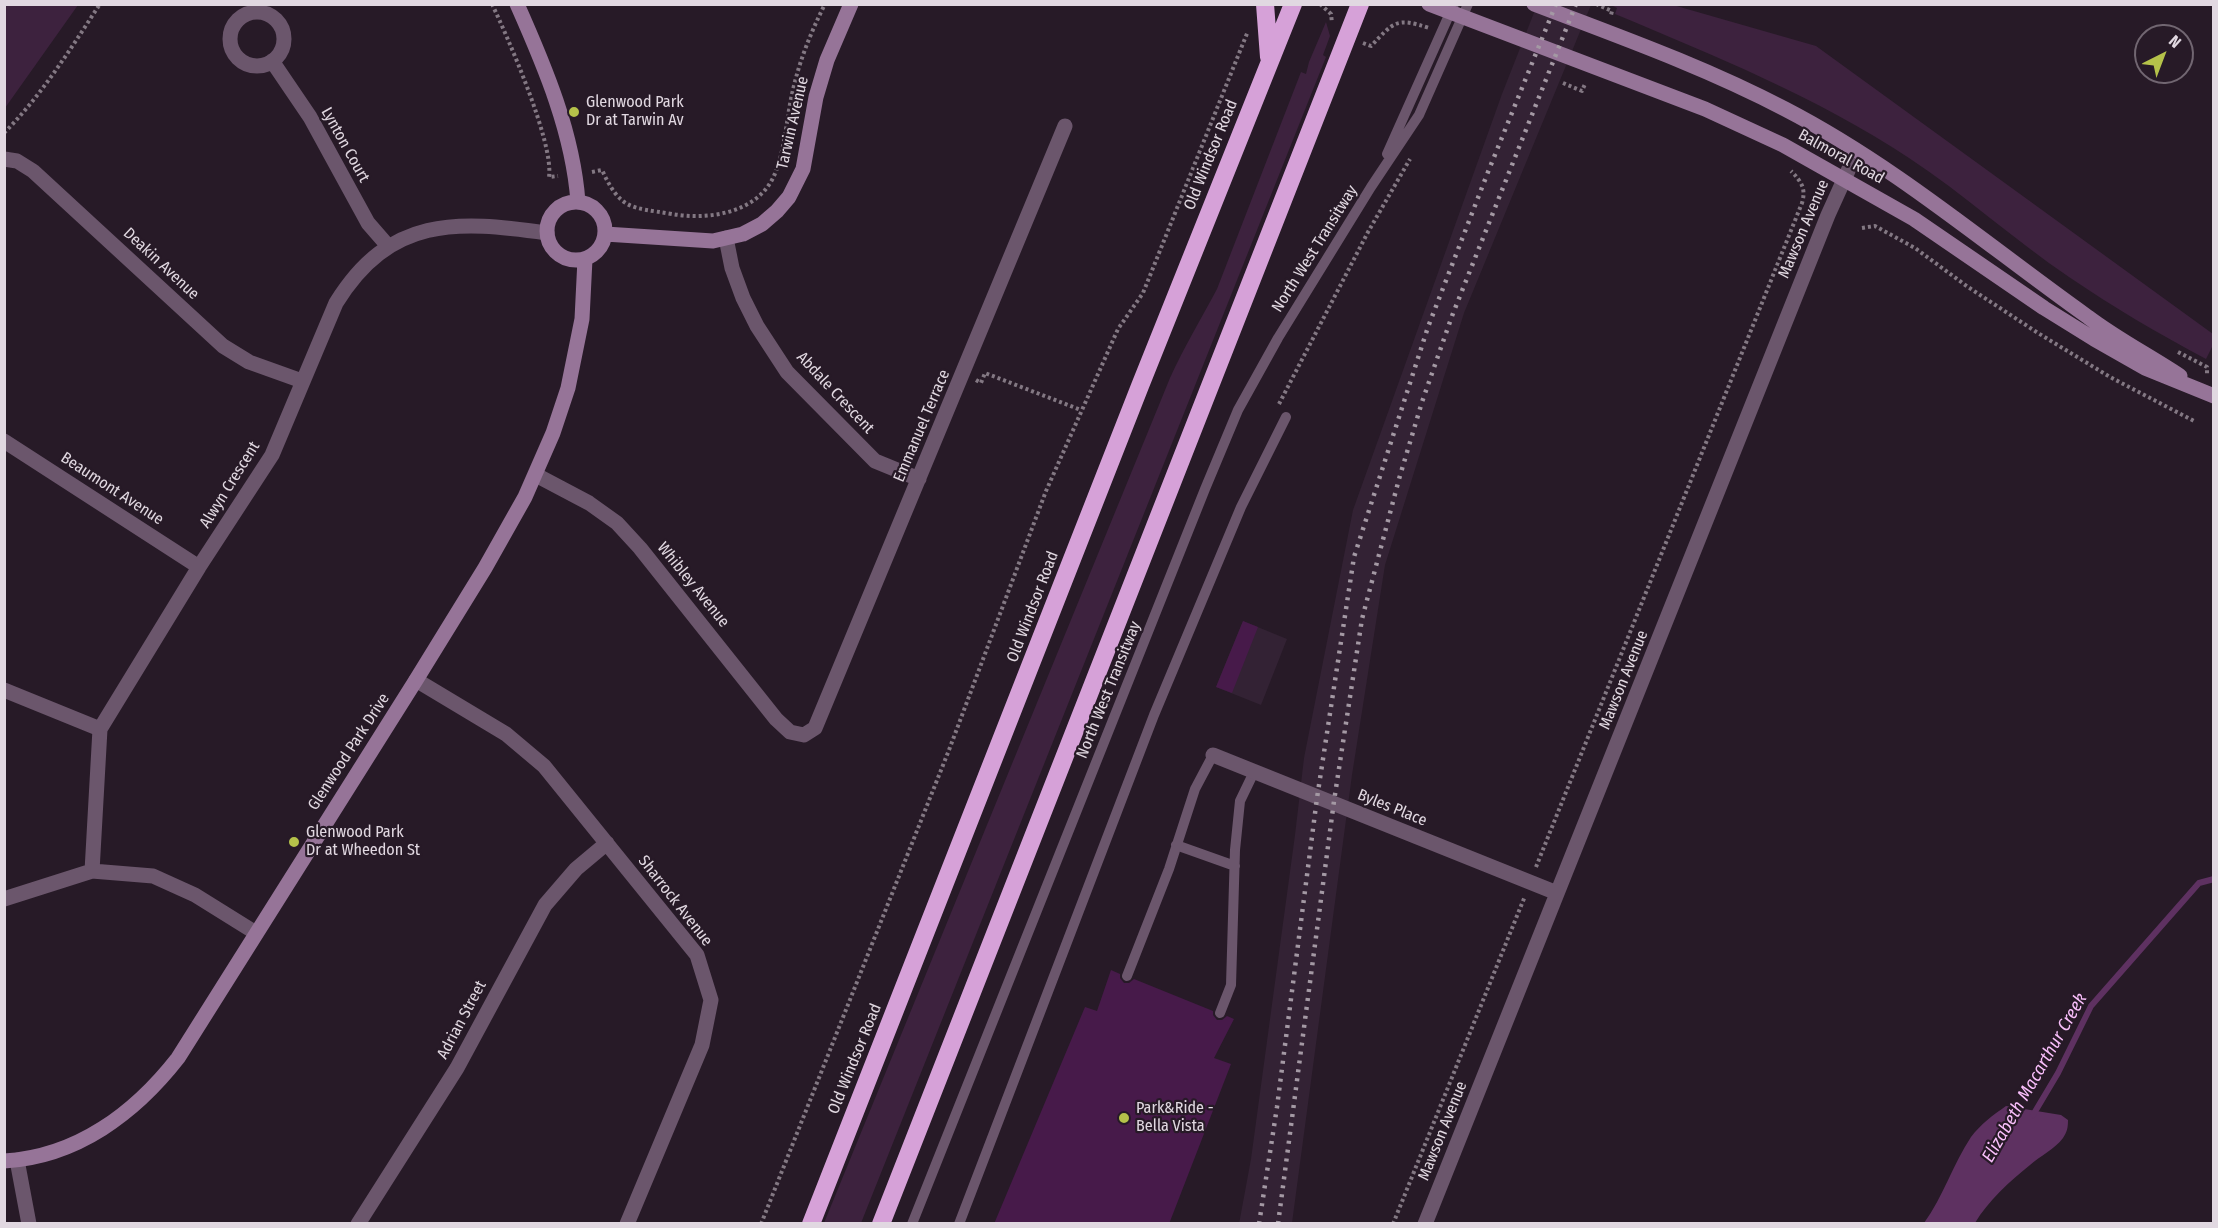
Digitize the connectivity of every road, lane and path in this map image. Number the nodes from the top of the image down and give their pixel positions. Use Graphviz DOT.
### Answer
graph roads {
  1 [pos="100,4"];
  2 [pos="492,4"];
  3 [pos="517,4"];
  4 [pos="825,4"];
  5 [pos="851,4"];
  6 [pos="1265,4"];
  7 [pos="1293,4"];
  8 [pos="1320,4"];
  9 [pos="1360,4"];
  10 [pos="1429,4"];
  11 [pos="1534,4"];
  12 [pos="1596,4"];
  13 [pos="1459,9"];
  14 [pos="1331,14"];
  15 [pos="1610,18"];
  16 [pos="1252,21"];
  17 [pos="1429,28"];
  18 [pos="1371,46"];
  19 [pos="272,61"];
  20 [pos="1269,62"];
  21 [pos="1579,82"];
  22 [pos="1563,83"];
  23 [pos="1585,84"];
  24 [pos="1595,88"];
  25 [pos="1065,126"];
  26 [pos="4,133"];
  27 [pos="1857,151"];
  28 [pos="4,159"];
  29 [pos="602,170"];
  30 [pos="1790,170"];
  31 [pos="549,177"];
  32 [pos="1844,179"];
  33 [pos="578,202"];
  34 [pos="1862,228"];
  35 [pos="547,233"];
  36 [pos="605,234"];
  37 [pos="726,238"];
  38 [pos="388,246"];
  39 [pos="585,259"];
  40 [pos="2207,367"];
  41 [pos="2214,369"];
  42 [pos="963,374"];
  43 [pos="302,381"];
  44 [pos="2211,395"];
  45 [pos="1081,410"];
  46 [pos="1286,417"];
  47 [pos="2194,421"];
  48 [pos="4,441"];
  49 [pos="536,475"];
  50 [pos="919,479"];
  51 [pos="199,567"];
  52 [pos="416,680"];
  53 [pos="4,690"];
  54 [pos="100,729"];
  55 [pos="804,735"];
  56 [pos="1213,755"];
  57 [pos="1254,772"];
  58 [pos="607,843"];
  59 [pos="1176,845"];
  60 [pos="1234,866"];
  61 [pos="92,872"];
  62 [pos="1531,882"];
  63 [pos="1557,893"];
  64 [pos="4,900"];
  65 [pos="256,933"];
  66 [pos="1127,976"];
  67 [pos="1220,1014"];
  68 [pos="11,1160"];
  69 [pos="29,1224"];
  70 [pos="358,1224"];
  71 [pos="627,1224"];
  72 [pos="761,1224"];
  73 [pos="811,1224"];
  74 [pos="881,1224"];
  75 [pos="912,1224"];
  76 [pos="959,1224"];
  77 [pos="1393,1224"];
  78 [pos="1425,1224"];
  1 -- 26 [label="path"];
  2 -- 31 [label="path"];
  3 -- 33 [label="street"];
  4 -- 29 [label="path"];
  5 -- 37 [label="street, Tarwin Avenue"];
  6 -- 20 [label="highway"];
  7 -- 20 [label="highway, Old Windsor Road"];
  8 -- 14 [label="path"];
  9 -- 74 [label="highway"];
  10 -- 13 [label="street, Balmoral Road"];
  11 -- 27 [label="street, Balmoral Road"];
  12 -- 15 [label="path"];
  13 -- 32 [label="street, Balmoral Road"];
  13 -- 75 [label="lane, North West Transitway"];
  16 -- 45 [label="path"];
  17 -- 18 [label="path"];
  19 -- 38 [label="street, Lynton Court"];
  20 -- 73 [label="highway, Old Windsor Road"];
  21 -- 23 [label="path"];
  22 -- 23 [label="path"];
  23 -- 24 [label="path"];
  25 -- 42 [label="street, Emmanuel Terrace"];
  27 -- 32 [label="street, Mawson Avenue"];
  27 -- 44 [label="street, Balmoral Road"];
  28 -- 43 [label="street, Deakin Avenue"];
  30 -- 62 [label="path"];
  32 -- 44 [label="street, Balmoral Road"];
  32 -- 63 [label="street, Mawson Avenue"];
  33 -- 35 [label="street"];
  33 -- 36 [label="street"];
  34 -- 47 [label="path"];
  35 -- 38 [label="street, Alwyn Crescent"];
  35 -- 39 [label="street"];
  36 -- 37 [label="street, Tarwin Avenue"];
  36 -- 39 [label="street"];
  37 -- 50 [label="street, Abdale Crescent"];
  38 -- 43 [label="street, Alwyn Crescent"];
  39 -- 49 [label="street, Glenwood Park Drive"];
  40 -- 41 [label="path"];
  42 -- 45 [label="path"];
  42 -- 50 [label="street, Emmanuel Terrace"];
  43 -- 51 [label="street, Alwyn Crescent"];
  45 -- 72 [label="path"];
  46 -- 76 [label="lane"];
  48 -- 51 [label="street, Beaumont Avenue"];
  49 -- 52 [label="street, Glenwood Park Drive"];
  49 -- 55 [label="street, Whibley Avenue"];
  50 -- 55 [label="street, Emmanuel Terrace"];
  51 -- 54 [label="street, Alwyn Crescent"];
  52 -- 58 [label="street, Sharrock Avenue"];
  52 -- 65 [label="street, Glenwood Park Drive"];
  53 -- 54 [label="street"];
  54 -- 61 [label="street, Alwyn Crescent"];
  56 -- 57 [label="street, Byles Place"];
  56 -- 59 [label="lane"];
  57 -- 60 [label="lane"];
  57 -- 62 [label="street, Byles Place"];
  58 -- 70 [label="street, Adrian Street"];
  58 -- 71 [label="street, Sharrock Avenue"];
  59 -- 60 [label="lane"];
  59 -- 66 [label="lane"];
  60 -- 67 [label="lane"];
  61 -- 64 [label="street"];
  61 -- 65 [label="street"];
  62 -- 63 [label="street, Byles Place"];
  62 -- 77 [label="path"];
  63 -- 78 [label="street, Mawson Avenue"];
  65 -- 68 [label="street, Glenwood Park Drive"];
  68 -- 69 [label="street"];
}
